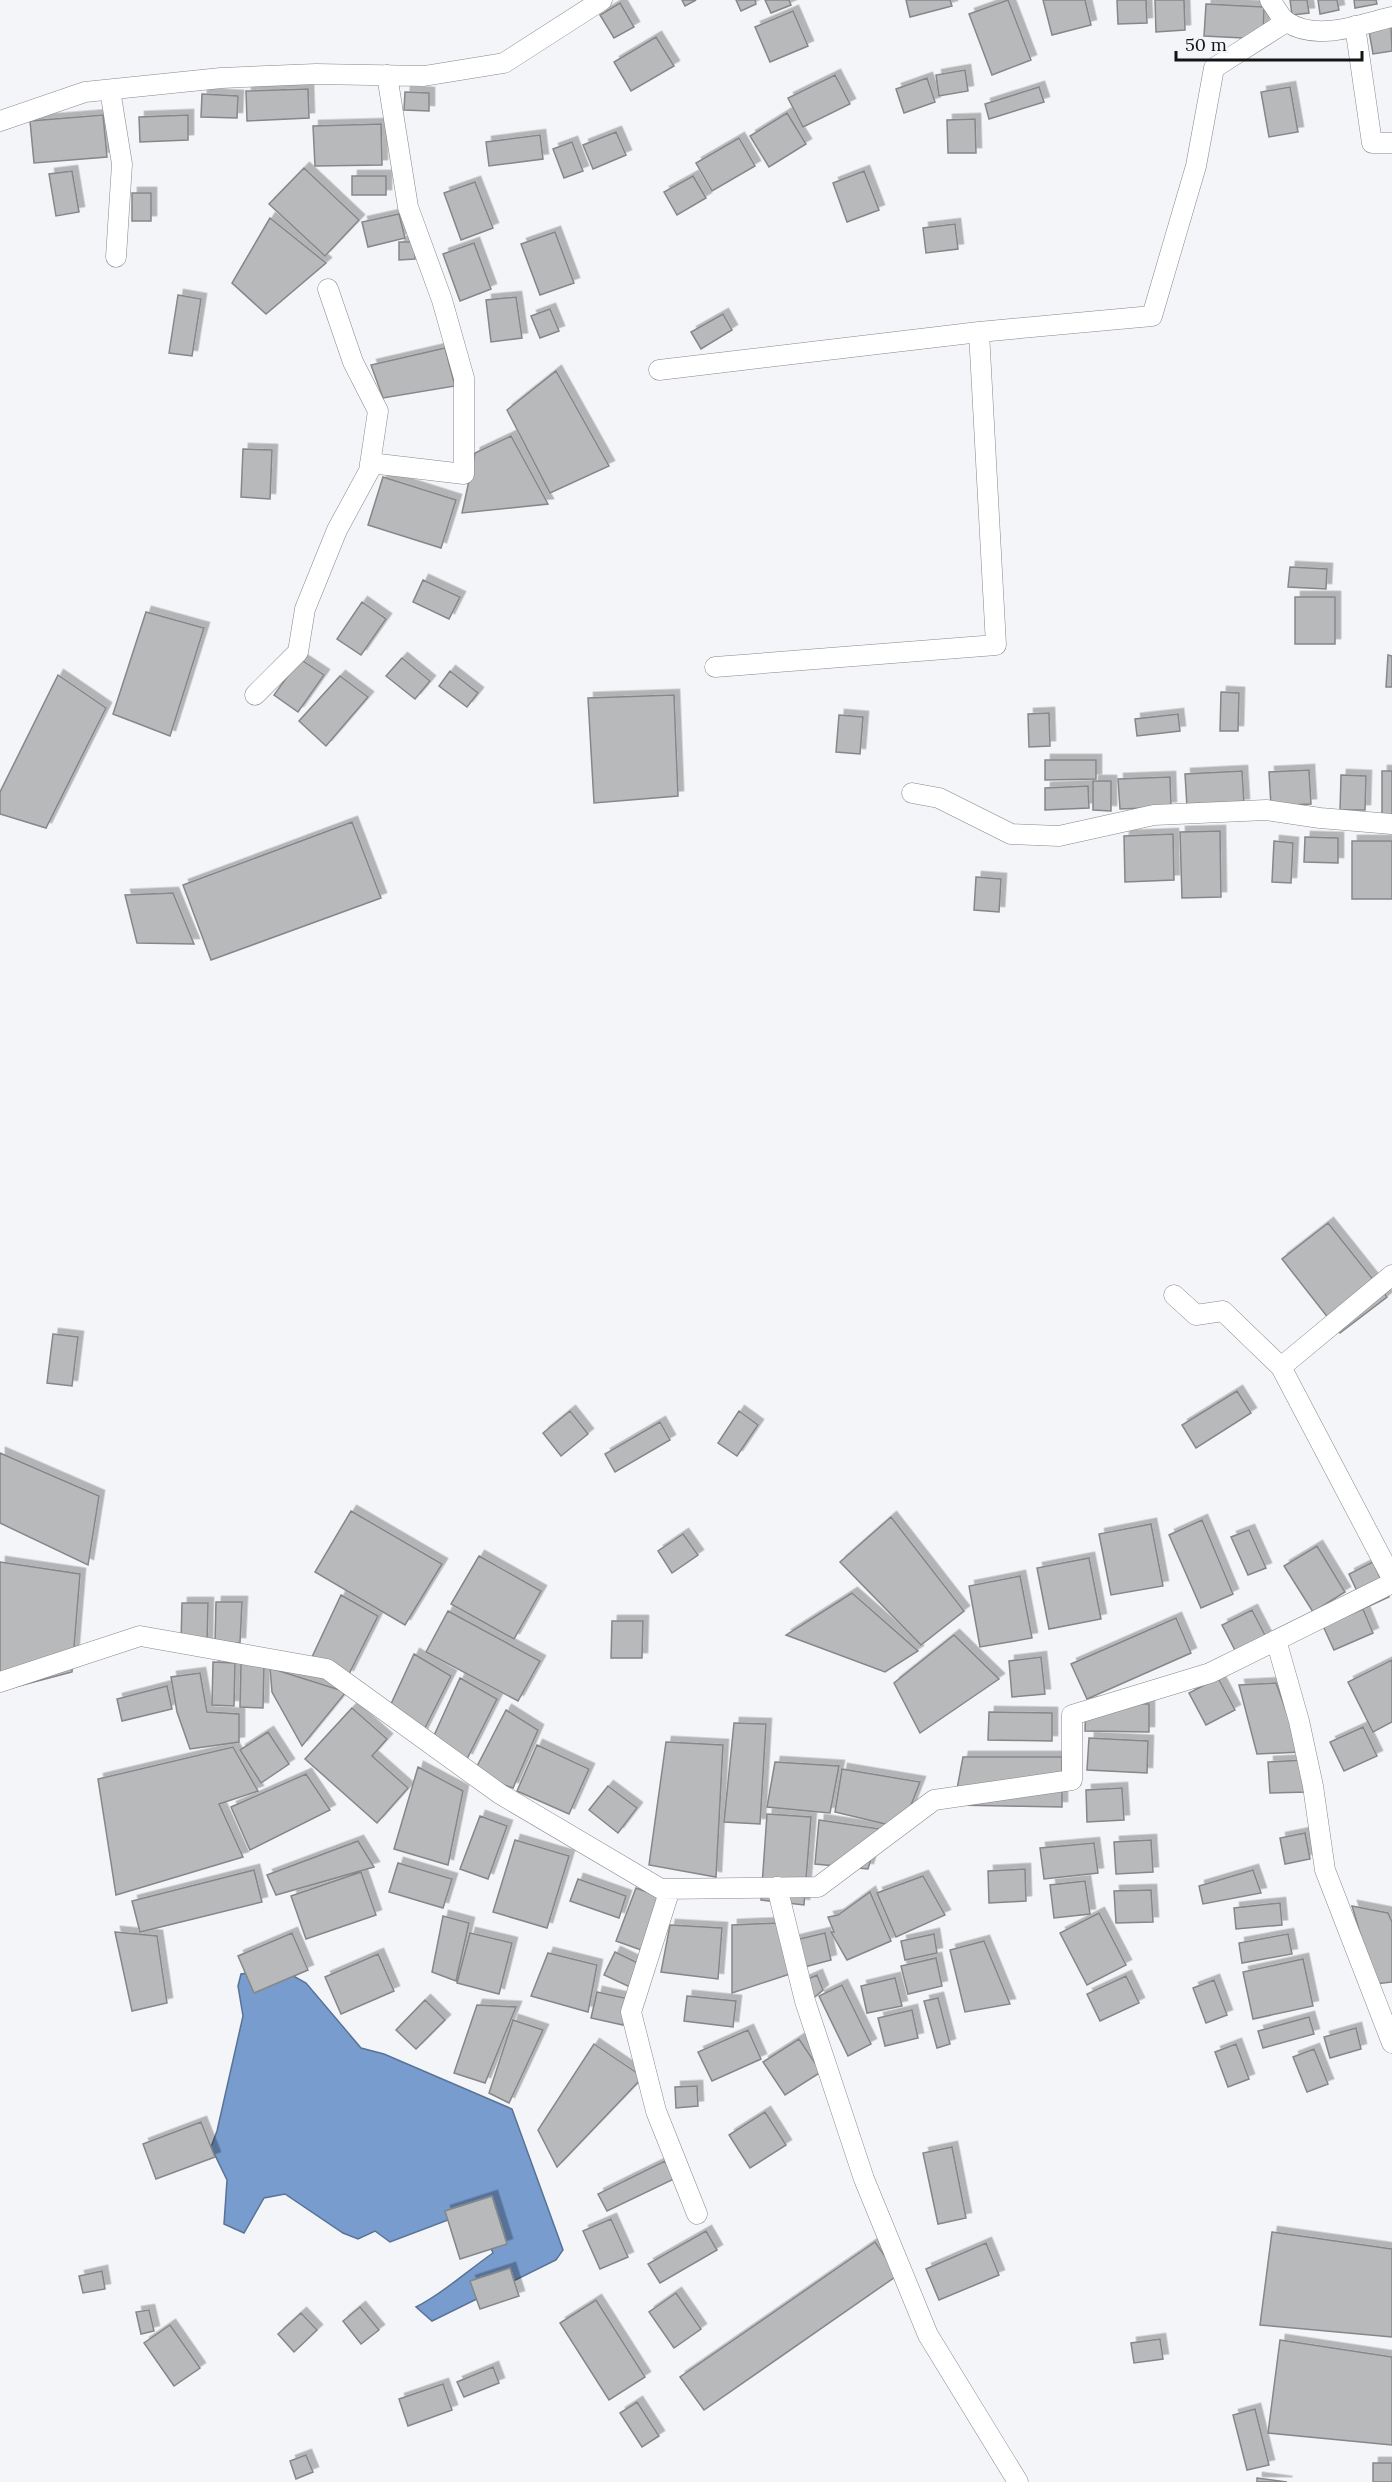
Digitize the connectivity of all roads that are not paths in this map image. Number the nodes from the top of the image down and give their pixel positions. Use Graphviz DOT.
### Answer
graph roads {
  1 [pos="602,0"];
  2 [pos="1270,0"];
  3 [pos="1392,17"];
  4 [pos="1286,22"];
  5 [pos="1355,26"];
  6 [pos="387,75"];
  7 [pos="110,90"];
  8 [pos="0,120"];
  9 [pos="1392,143"];
  10 [pos="116,257"];
  11 [pos="328,289"];
  12 [pos="979,332"];
  13 [pos="659,370"];
  14 [pos="370,463"];
  15 [pos="715,667"];
  16 [pos="255,694"];
  17 [pos="912,793"];
  18 [pos="1392,824"];
  19 [pos="1392,1275"];
  20 [pos="1174,1296"];
  21 [pos="1281,1367"];
  22 [pos="1392,1578"];
  23 [pos="1392,1583"];
  24 [pos="1276,1640"];
  25 [pos="0,1682"];
  26 [pos="777,1887"];
  27 [pos="670,1889"];
  28 [pos="1392,2043"];
  29 [pos="698,2214"];
  30 [pos="1018,2482"];
  1 -- 6 [label="street"];
  2 -- 4 [label="street"];
  3 -- 5 [label="street"];
  4 -- 5 [label="street"];
  4 -- 12 [label="street"];
  5 -- 9 [label="street"];
  6 -- 7 [label="street"];
  6 -- 14 [label="street"];
  7 -- 8 [label="street"];
  7 -- 10 [label="street"];
  11 -- 14 [label="street"];
  12 -- 13 [label="street"];
  12 -- 15 [label="street"];
  14 -- 16 [label="street"];
  17 -- 18 [label="street"];
  19 -- 21 [label="street"];
  20 -- 21 [label="street"];
  21 -- 22 [label="street"];
  23 -- 24 [label="street"];
  24 -- 26 [label="street"];
  24 -- 28 [label="street"];
  25 -- 27 [label="street"];
  26 -- 27 [label="street"];
  26 -- 30 [label="street"];
  27 -- 29 [label="street"];
}
